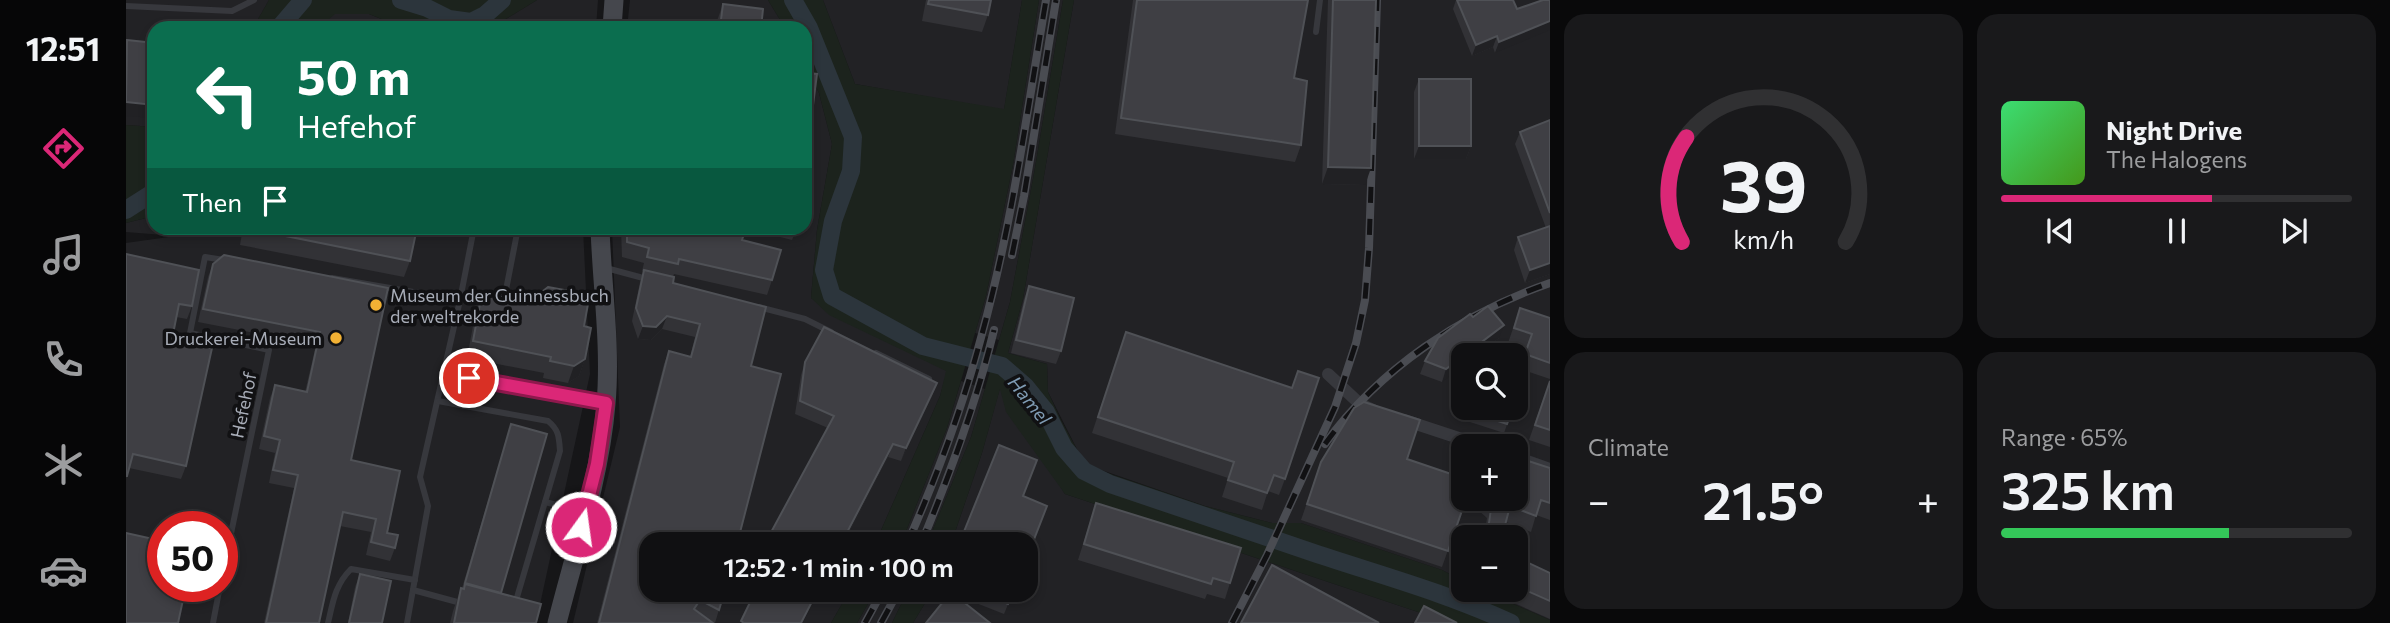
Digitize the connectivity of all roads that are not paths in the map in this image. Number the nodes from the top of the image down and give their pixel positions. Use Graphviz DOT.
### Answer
graph roads {
  1 [pos="254,0"];
  2 [pos="614,0"];
  3 [pos="1320,0"];
  4 [pos="126,6"];
  5 [pos="612,21"];
  6 [pos="1316,32"];
  7 [pos="473,235"];
  8 [pos="518,235"];
  9 [pos="600,235"];
  10 [pos="232,261"];
  11 [pos="601,267"];
  12 [pos="329,277"];
  13 [pos="652,280"];
  14 [pos="505,295"];
  15 [pos="460,300"];
  16 [pos="754,306"];
  17 [pos="842,337"];
  18 [pos="867,349"];
  19 [pos="444,373"];
  20 [pos="1328,374"];
  21 [pos="929,379"];
  22 [pos="438,401"];
  23 [pos="606,403"];
  24 [pos="1451,435"];
  25 [pos="1528,461"];
  26 [pos="1550,469"];
  27 [pos="545,502"];
  28 [pos="236,511"];
  29 [pos="585,513"];
  30 [pos="415,580"];
  31 [pos="413,590"];
  32 [pos="217,602"];
  33 [pos="469,605"];
  34 [pos="511,615"];
  35 [pos="213,623"];
  36 [pos="328,623"];
  37 [pos="407,623"];
  38 [pos="557,623"];
  1 -- 4 [label="lane"];
  2 -- 5 [label="main road"];
  3 -- 6 [label="lane"];
  7 -- 15 [label="lane"];
  8 -- 14 [label="lane"];
  9 -- 11 [label="main road"];
  10 -- 28 [label="lane, Hefehof"];
  11 -- 13 [label="lane"];
  11 -- 23 [label="main road"];
  12 -- 15 [label="lane"];
  15 -- 19 [label="lane"];
  16 -- 17 [label="lane"];
  18 -- 21 [label="lane"];
  19 -- 22 [label="lane"];
  19 -- 23 [label="lane"];
  20 -- 24 [label="street"];
  22 -- 27 [label="lane"];
  22 -- 30 [label="lane"];
  23 -- 29 [label="main road"];
  25 -- 26 [label="street"];
  27 -- 29 [label="lane"];
  27 -- 34 [label="lane"];
  29 -- 38 [label="main road"];
  30 -- 31 [label="lane"];
  30 -- 36 [label="lane"];
  31 -- 33 [label="lane"];
  31 -- 37 [label="lane"];
  32 -- 35 [label="lane"];
}
